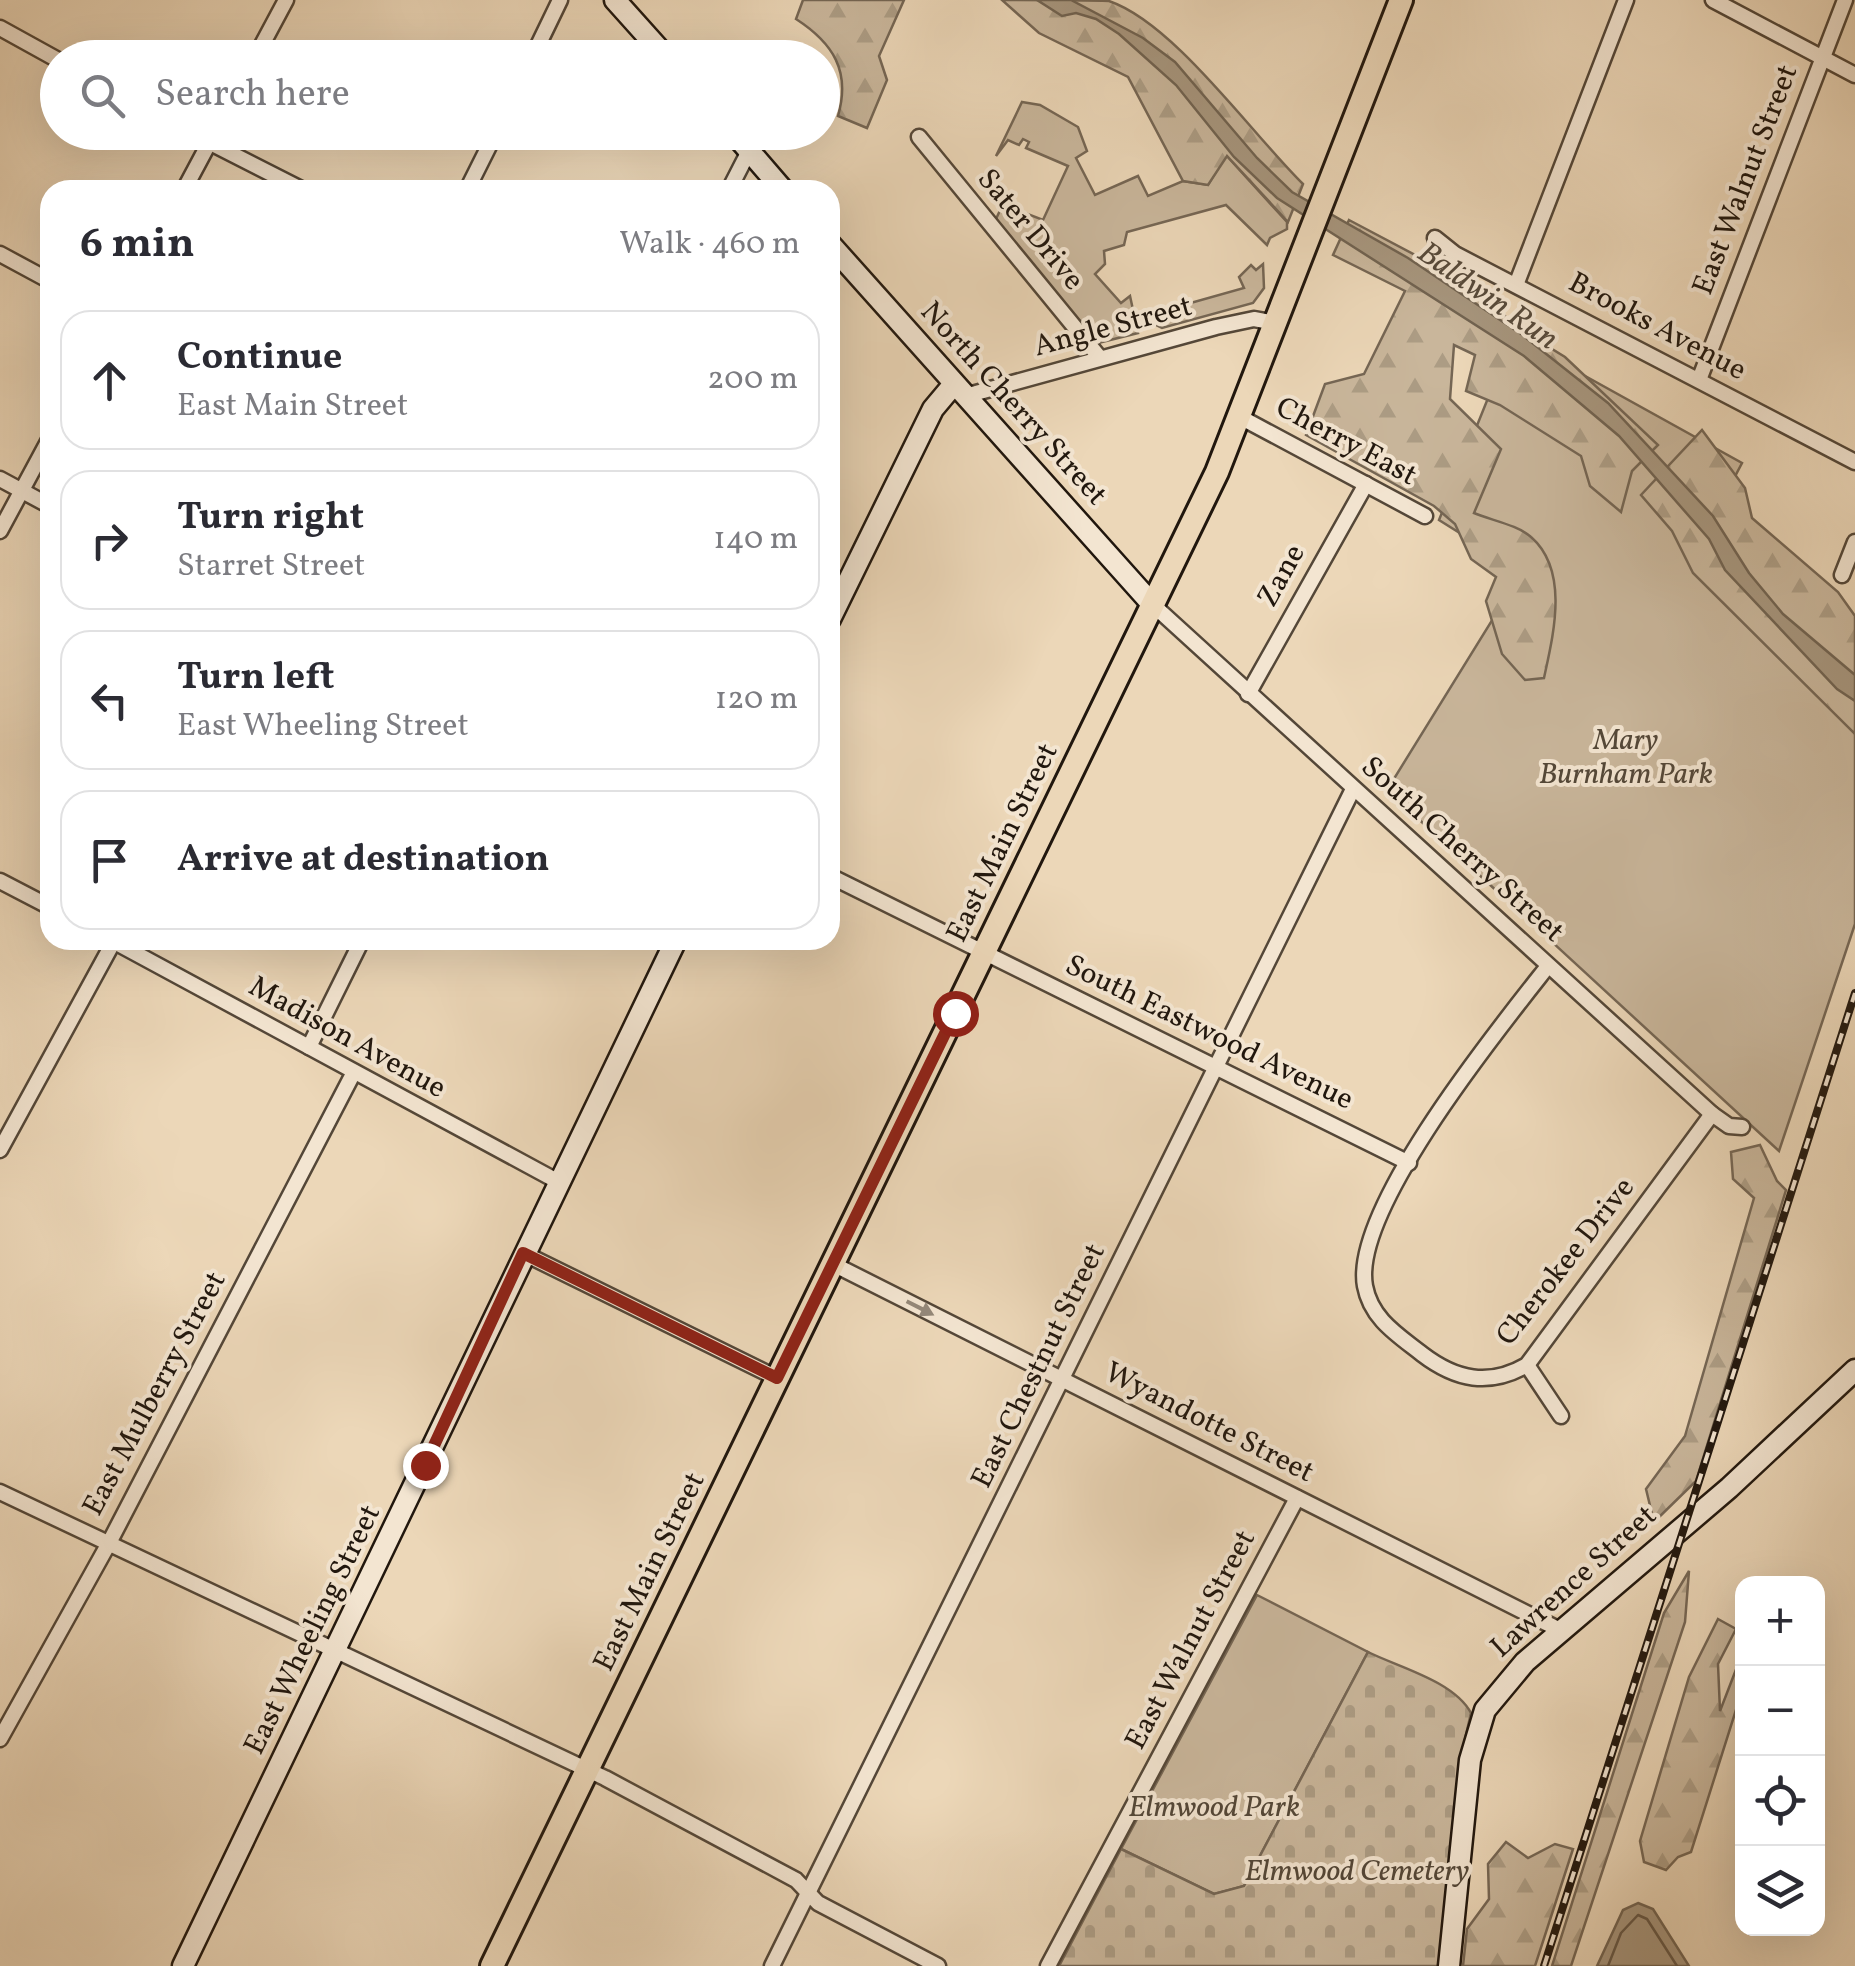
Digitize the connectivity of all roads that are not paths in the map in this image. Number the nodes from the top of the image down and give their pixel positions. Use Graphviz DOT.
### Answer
graph roads {
  1 [pos="286,0"];
  2 [pos="560,0"];
  3 [pos="614,0"];
  4 [pos="1400,0"];
  5 [pos="1626,0"];
  6 [pos="1714,0"];
  7 [pos="1845,0"];
  8 [pos="0,28"];
  9 [pos="265,40"];
  10 [pos="541,40"];
  11 [pos="650,40"];
  12 [pos="40,50"];
  13 [pos="1823,58"];
  14 [pos="1855,75"];
  15 [pos="919,137"];
  16 [pos="206,150"];
  17 [pos="233,150"];
  18 [pos="487,150"];
  19 [pos="749,151"];
  20 [pos="189,180"];
  21 [pos="286,180"];
  22 [pos="472,180"];
  23 [pos="734,180"];
  24 [pos="774,180"];
  25 [pos="1436,238"];
  26 [pos="0,254"];
  27 [pos="840,255"];
  28 [pos="40,276"];
  29 [pos="1516,285"];
  30 [pos="1276,322"];
  31 [pos="1100,358"];
  32 [pos="1699,380"];
  33 [pos="960,390"];
  34 [pos="1240,417"];
  35 [pos="40,457"];
  36 [pos="1855,462"];
  37 [pos="0,478"];
  38 [pos="1366,484"];
  39 [pos="22,491"];
  40 [pos="40,501"];
  41 [pos="1425,516"];
  42 [pos="0,531"];
  43 [pos="1855,542"];
  44 [pos="1842,575"];
  45 [pos="840,599"];
  46 [pos="1152,604"];
  47 [pos="1248,694"];
  48 [pos="1353,789"];
  49 [pos="0,880"];
  50 [pos="840,881"];
  51 [pos="40,902"];
  52 [pos="107,950"];
  53 [pos="129,950"];
  54 [pos="357,950"];
  55 [pos="671,950"];
  56 [pos="984,953"];
  57 [pos="1548,966"];
  58 [pos="309,1047"];
  59 [pos="1217,1069"];
  60 [pos="354,1072"];
  61 [pos="1712,1114"];
  62 [pos="1742,1127"];
  63 [pos="0,1150"];
  64 [pos="1409,1163"];
  65 [pos="557,1181"];
  66 [pos="523,1253"];
  67 [pos="833,1264"];
  68 [pos="1527,1366"];
  69 [pos="1855,1370"];
  70 [pos="777,1378"];
  71 [pos="1062,1380"];
  72 [pos="1561,1416"];
  73 [pos="0,1492"];
  74 [pos="1297,1498"];
  75 [pos="108,1543"];
  76 [pos="1560,1630"];
  77 [pos="336,1650"];
  78 [pos="0,1739"];
  79 [pos="587,1770"];
  80 [pos="808,1890"];
  81 [pos="183,1966"];
  82 [pos="492,1966"];
  83 [pos="772,1966"];
  84 [pos="938,1966"];
  85 [pos="1048,1966"];
  86 [pos="1449,1966"];
  1 -- 9 [label="street"];
  2 -- 10 [label="street"];
  3 -- 11 [label="street"];
  4 -- 30 [label="main road, East Main Street"];
  5 -- 29 [label="street"];
  6 -- 13 [label="street"];
  7 -- 13 [label="street, East Walnut Street"];
  8 -- 12 [label="street"];
  13 -- 14 [label="street"];
  13 -- 32 [label="street, East Walnut Street"];
  15 -- 31 [label="street, Sater Drive"];
  16 -- 20 [label="street"];
  17 -- 21 [label="street"];
  18 -- 22 [label="street"];
  19 -- 23 [label="street"];
  19 -- 24 [label="street"];
  25 -- 29 [label="street, Brooks Avenue"];
  26 -- 28 [label="street"];
  27 -- 33 [label="street, North Cherry Street"];
  29 -- 32 [label="street, Brooks Avenue"];
  30 -- 31 [label="street, Angle Street"];
  30 -- 34 [label="main road, East Main Street"];
  31 -- 33 [label="street, Angle Street"];
  32 -- 36 [label="street, Brooks Avenue"];
  33 -- 45 [label="street"];
  33 -- 46 [label="street, North Cherry Street"];
  34 -- 38 [label="street, Cherry East"];
  34 -- 46 [label="main road, East Main Street"];
  35 -- 39 [label="street"];
  37 -- 39 [label="street"];
  38 -- 41 [label="street, Cherry East"];
  38 -- 47 [label="street, Zane"];
  39 -- 40 [label="street"];
  39 -- 42 [label="street"];
  43 -- 44 [label="street"];
  46 -- 47 [label="street, South Cherry Street"];
  46 -- 56 [label="main road, East Main Street"];
  47 -- 48 [label="street, South Cherry Street"];
  48 -- 57 [label="street, South Cherry Street"];
  48 -- 59 [label="street, East Chestnut Street"];
  49 -- 51 [label="street"];
  50 -- 56 [label="street, South Eastwood Avenue"];
  52 -- 63 [label="street"];
  53 -- 58 [label="street, Madison Avenue"];
  54 -- 58 [label="street"];
  55 -- 65 [label="street, East Wheeling Street"];
  56 -- 59 [label="street, South Eastwood Avenue"];
  56 -- 67 [label="main road, East Main Street"];
  57 -- 61 [label="street, South Cherry Street"];
  57 -- 64 [label="street, Cherokee Drive"];
  58 -- 60 [label="street, Madison Avenue"];
  59 -- 64 [label="street, South Eastwood Avenue"];
  59 -- 71 [label="street, East Chestnut Street"];
  60 -- 65 [label="street, Madison Avenue"];
  60 -- 75 [label="street, East Mulberry Street"];
  61 -- 62 [label="street, South Cherry Street"];
  61 -- 68 [label="street, Cherokee Drive"];
  64 -- 68 [label="street, Cherokee Drive"];
  65 -- 66 [label="street, East Wheeling Street"];
  66 -- 70 [label="street"];
  66 -- 77 [label="street, East Wheeling Street"];
  67 -- 70 [label="main road, East Main Street"];
  67 -- 71 [label="street, Wyandotte Street, one-way"];
  68 -- 72 [label="street"];
  69 -- 76 [label="street, Lawrence Street"];
  70 -- 79 [label="main road, East Main Street"];
  71 -- 74 [label="street, Wyandotte Street"];
  71 -- 80 [label="street, East Chestnut Street"];
  73 -- 75 [label="street"];
  74 -- 76 [label="street, Wyandotte Street"];
  74 -- 85 [label="street, East Walnut Street"];
  75 -- 77 [label="street"];
  75 -- 78 [label="street, East Mulberry Street"];
  76 -- 86 [label="street, Lawrence Street"];
  77 -- 79 [label="street"];
  77 -- 81 [label="street, East Wheeling Street"];
  79 -- 80 [label="street"];
  79 -- 82 [label="main road, East Main Street"];
  80 -- 83 [label="street, East Chestnut Street"];
  80 -- 84 [label="street"];
}
